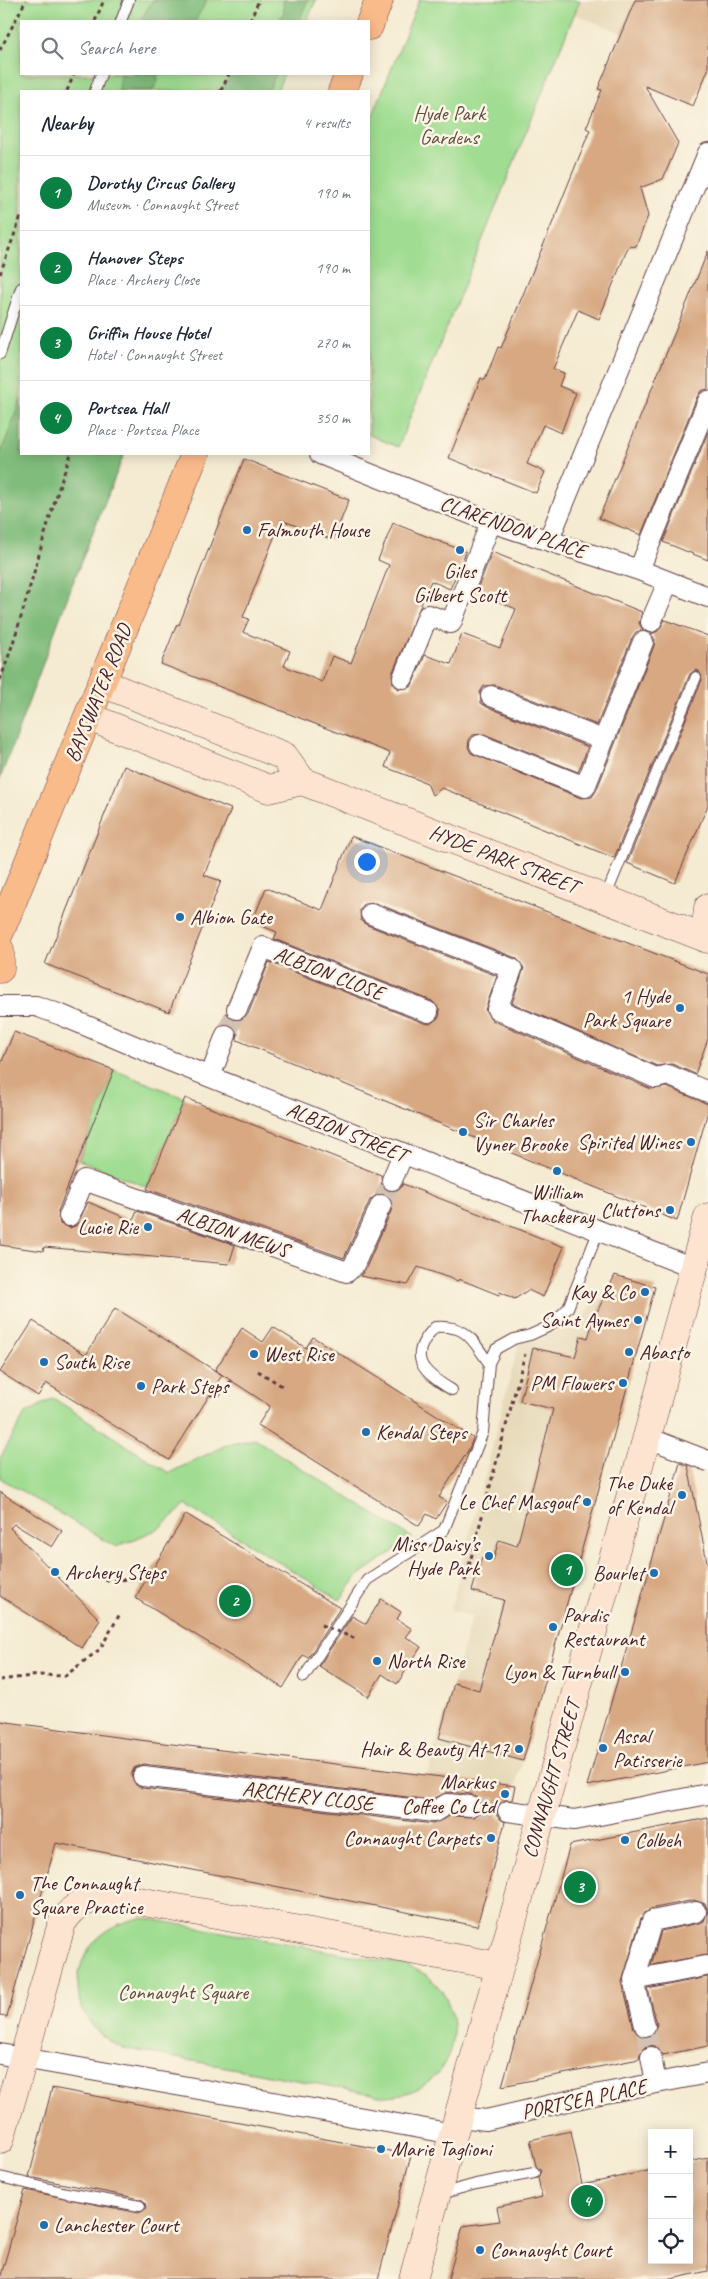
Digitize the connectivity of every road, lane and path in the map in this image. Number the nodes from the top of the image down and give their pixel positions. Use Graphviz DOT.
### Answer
graph roads {
  1 [pos="26,0"];
  2 [pos="104,0"];
  3 [pos="129,0"];
  4 [pos="259,0"];
  5 [pos="379,0"];
  6 [pos="95,20"];
  7 [pos="121,20"];
  8 [pos="250,20"];
  9 [pos="370,23"];
  10 [pos="0,50"];
  11 [pos="74,75"];
  12 [pos="101,75"];
  13 [pos="228,75"];
  14 [pos="349,75"];
  15 [pos="67,90"];
  16 [pos="94,90"];
  17 [pos="221,90"];
  18 [pos="342,90"];
  19 [pos="708,153"];
  20 [pos="20,219"];
  21 [pos="0,274"];
  22 [pos="20,291"];
  23 [pos="0,354"];
  24 [pos="708,401"];
  25 [pos="71,455"];
  26 [pos="195,455"];
  27 [pos="323,455"];
  28 [pos="491,522"];
  29 [pos="548,539"];
  30 [pos="639,570"];
  31 [pos="668,582"];
  32 [pos="708,597"];
  33 [pos="651,622"];
  34 [pos="643,642"];
  35 [pos="696,677"];
  36 [pos="403,678"];
  37 [pos="0,680"];
  38 [pos="102,683"];
  39 [pos="491,696"];
  40 [pos="89,717"];
  41 [pos="603,740"];
  42 [pos="480,745"];
  43 [pos="302,780"];
  44 [pos="605,898"];
  45 [pos="708,908"];
  46 [pos="371,914"];
  47 [pos="0,932"];
  48 [pos="707,939"];
  49 [pos="0,950"];
  50 [pos="0,969"];
  51 [pos="0,1006"];
  52 [pos="237,1008"];
  53 [pos="428,1012"];
  54 [pos="226,1035"];
  55 [pos="210,1077"];
  56 [pos="708,1092"];
  57 [pos="403,1154"];
  58 [pos="392,1180"];
  59 [pos="381,1205"];
  60 [pos="69,1216"];
  61 [pos="708,1217"];
  62 [pos="598,1232"];
  63 [pos="693,1268"];
  64 [pos="530,1336"];
  65 [pos="489,1363"];
  66 [pos="258,1371"];
  67 [pos="231,1381"];
  68 [pos="282,1386"];
  69 [pos="452,1390"];
  70 [pos="210,1395"];
  71 [pos="646,1437"];
  72 [pos="708,1461"];
  73 [pos="146,1579"];
  74 [pos="105,1580"];
  75 [pos="465,1581"];
  76 [pos="121,1612"];
  77 [pos="322,1625"];
  78 [pos="356,1639"];
  79 [pos="304,1677"];
  80 [pos="0,1680"];
  81 [pos="143,1776"];
  82 [pos="708,1794"];
  83 [pos="470,1806"];
  84 [pos="508,1811"];
  85 [pos="542,1816"];
  86 [pos="696,1912"];
  87 [pos="500,1966"];
  88 [pos="705,1966"];
  89 [pos="634,1980"];
  90 [pos="645,2026"];
  91 [pos="11,2057"];
  92 [pos="651,2057"];
  93 [pos="708,2073"];
  94 [pos="656,2083"];
  95 [pos="457,2125"];
  96 [pos="0,2140"];
  97 [pos="534,2174"];
  98 [pos="0,2177"];
  99 [pos="437,2195"];
  100 [pos="140,2206"];
  101 [pos="413,2279"];
  1 -- 10 [label="path"];
  2 -- 6 [label="path"];
  3 -- 7 [label="lane"];
  4 -- 8 [label="path"];
  5 -- 9 [label="main road"];
  11 -- 15 [label="path"];
  12 -- 16 [label="lane"];
  13 -- 17 [label="path"];
  14 -- 18 [label="main road"];
  19 -- 29 [label="street"];
  20 -- 21 [label="path"];
  22 -- 23 [label="lane"];
  24 -- 30 [label="street"];
  25 -- 37 [label="path"];
  26 -- 38 [label="main road, BAYSWATER ROAD"];
  27 -- 28 [label="street, CLARENDON PLACE"];
  28 -- 29 [label="street, CLARENDON PLACE"];
  28 -- 36 [label="street"];
  29 -- 30 [label="street, CLARENDON PLACE"];
  30 -- 31 [label="street, CLARENDON PLACE"];
  31 -- 32 [label="street, CLARENDON PLACE"];
  31 -- 33 [label="street"];
  34 -- 41 [label="street"];
  35 -- 44 [label="lane"];
  38 -- 40 [label="main road, BAYSWATER ROAD"];
  38 -- 43 [label="street"];
  39 -- 41 [label="street"];
  40 -- 43 [label="street"];
  40 -- 47 [label="main road, BAYSWATER ROAD"];
  41 -- 42 [label="street"];
  43 -- 44 [label="street, HYDE PARK STREET"];
  44 -- 48 [label="street, HYDE PARK STREET"];
  45 -- 48 [label="street"];
  46 -- 56 [label="street"];
  49 -- 50 [label="main road"];
  51 -- 55 [label="street, ALBION STREET"];
  52 -- 53 [label="street, ALBION CLOSE"];
  54 -- 55 [label="street"];
  55 -- 57 [label="street, ALBION STREET"];
  57 -- 58 [label="street"];
  57 -- 62 [label="street, ALBION STREET"];
  59 -- 60 [label="street, ALBION MEWS"];
  61 -- 63 [label="street, CONNAUGHT STREET"];
  62 -- 63 [label="street, ALBION STREET"];
  62 -- 64 [label="lane"];
  63 -- 71 [label="street, CONNAUGHT STREET"];
  64 -- 65 [label="lane"];
  64 -- 75 [label="path"];
  65 -- 69 [label="lane"];
  65 -- 79 [label="lane"];
  66 -- 68 [label="path"];
  67 -- 70 [label="path"];
  71 -- 72 [label="street"];
  71 -- 85 [label="street, CONNAUGHT STREET"];
  73 -- 74 [label="path"];
  76 -- 80 [label="path"];
  77 -- 78 [label="path, bridge"];
  81 -- 83 [label="street, ARCHERY CLOSE"];
  82 -- 85 [label="street"];
  84 -- 85 [label="street"];
  85 -- 87 [label="street, CONNAUGHT STREET"];
  86 -- 89 [label="street"];
  87 -- 91 [label="street"];
  87 -- 95 [label="street"];
  88 -- 89 [label="street"];
  89 -- 90 [label="street"];
  91 -- 95 [label="street"];
  91 -- 96 [label="street"];
  92 -- 94 [label="street"];
  93 -- 94 [label="street, PORTSEA PLACE"];
  94 -- 95 [label="street, PORTSEA PLACE"];
  95 -- 99 [label="street"];
  97 -- 99 [label="lane"];
  98 -- 100 [label="lane"];
  99 -- 101 [label="street"];
}
